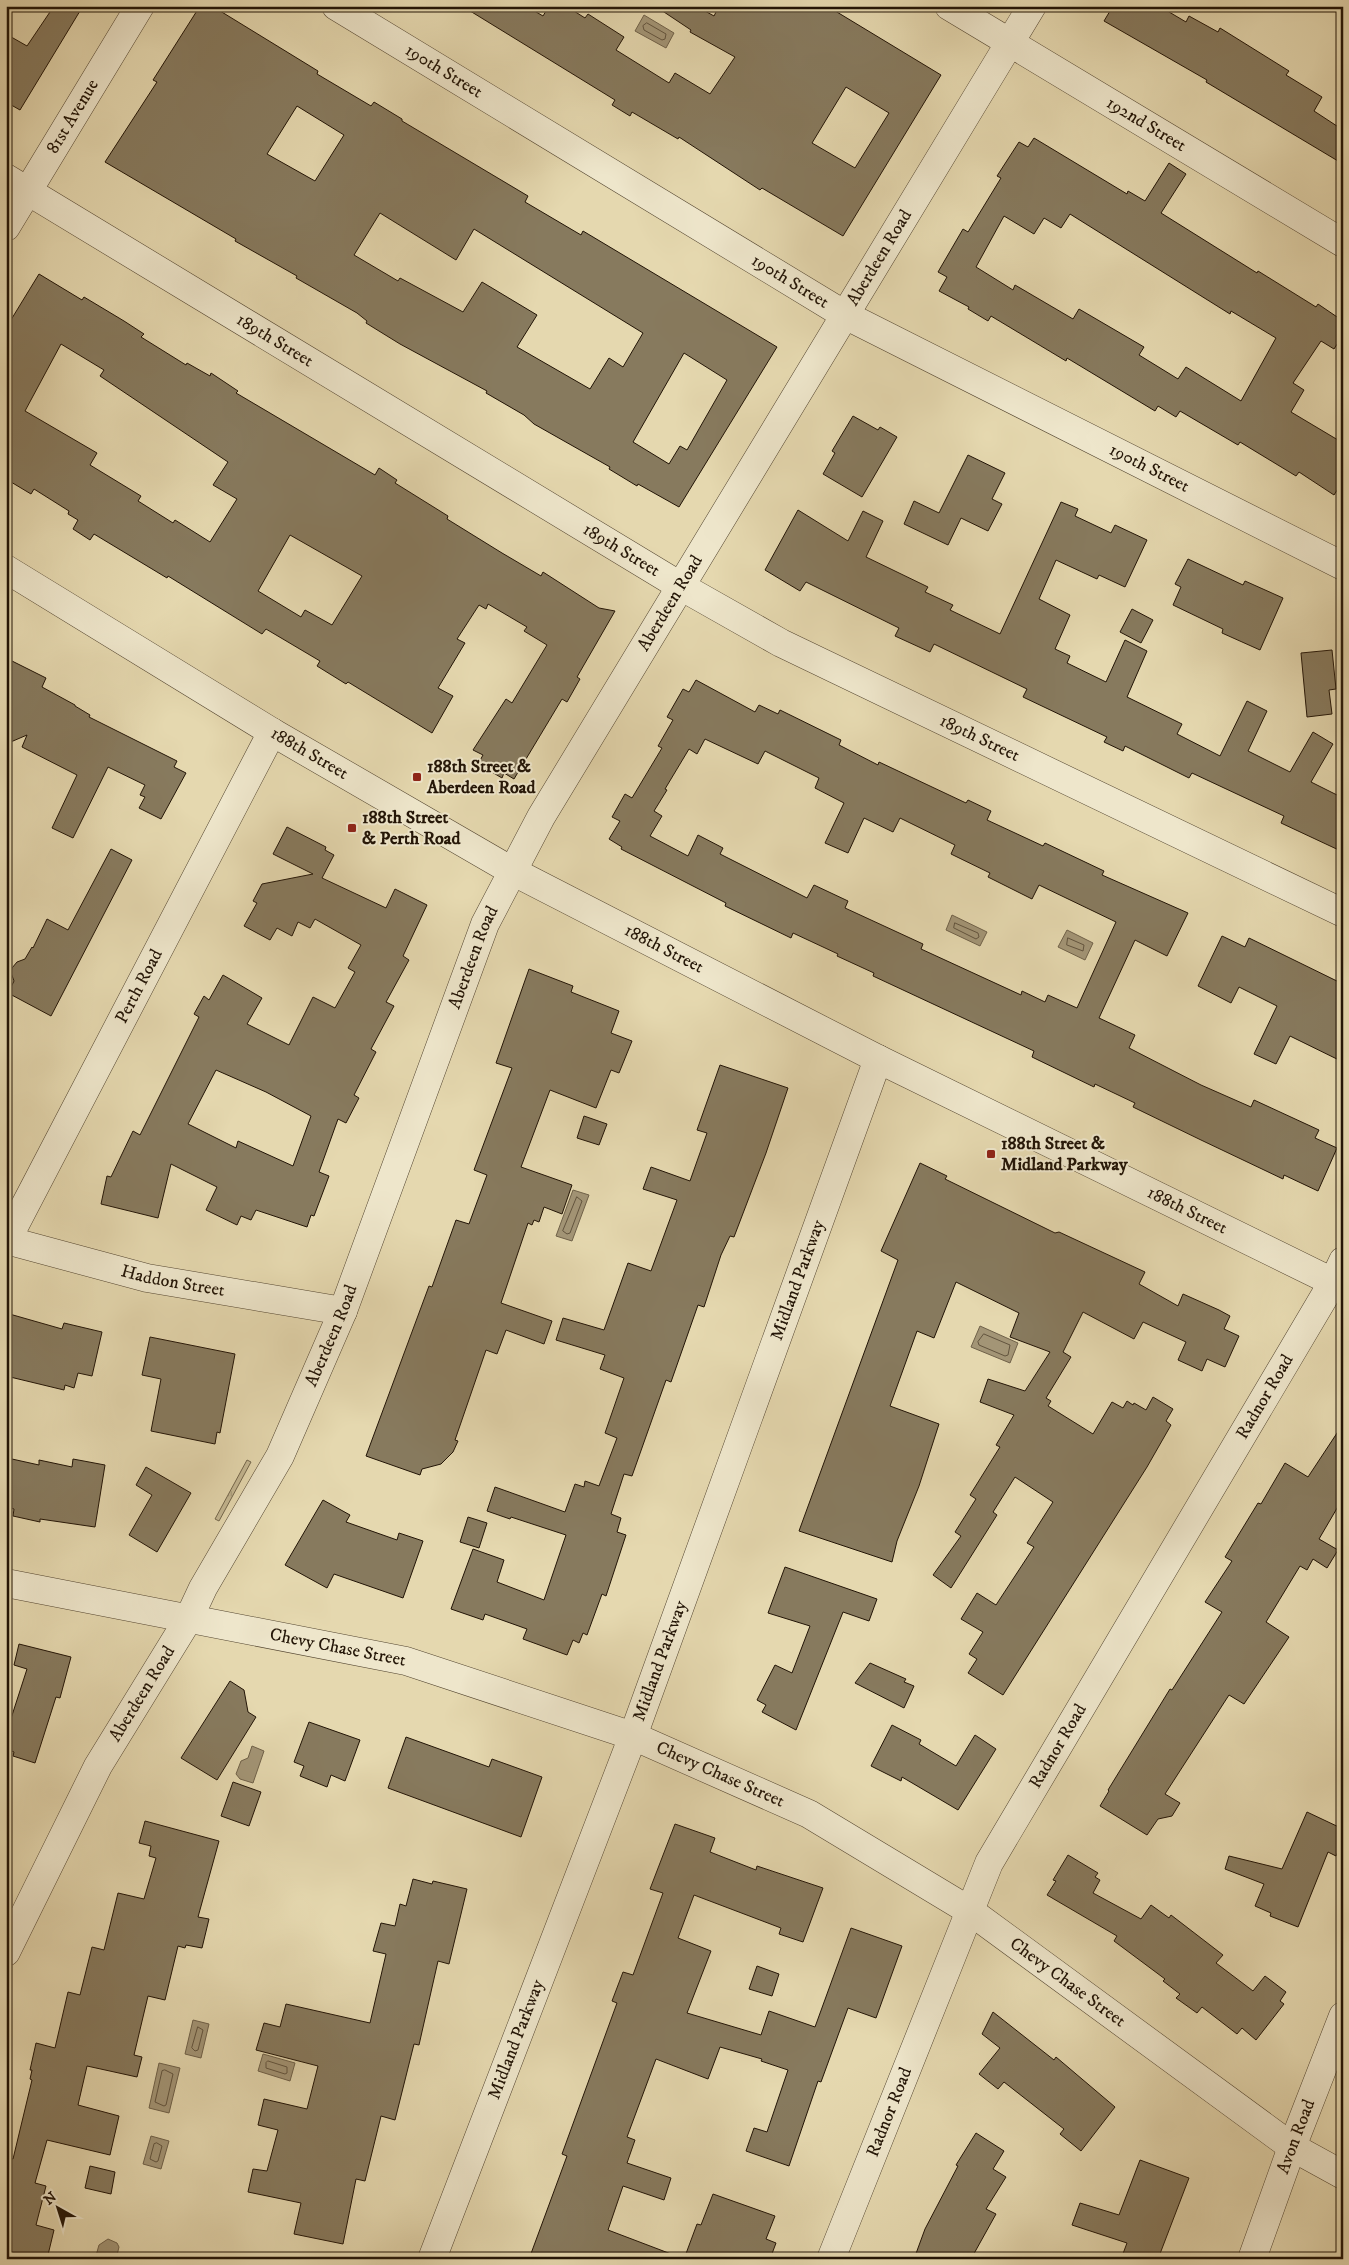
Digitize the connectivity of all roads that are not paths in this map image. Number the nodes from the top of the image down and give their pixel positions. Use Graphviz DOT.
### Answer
graph roads {
  1 [pos="140,6"];
  2 [pos="336,6"];
  3 [pos="949,6"];
  4 [pos="1032,6"];
  5 [pos="1010,43"];
  6 [pos="17,185"];
  7 [pos="6,227"];
  8 [pos="1343,243"];
  9 [pos="845,315"];
  10 [pos="1343,566"];
  11 [pos="6,569"];
  12 [pos="682,587"];
  13 [pos="272,732"];
  14 [pos="512,871"];
  15 [pos="1343,913"];
  16 [pos="878,1059"];
  17 [pos="7,1240"];
  18 [pos="1339,1277"];
  19 [pos="343,1311"];
  20 [pos="6,1583"];
  21 [pos="189,1618"];
  22 [pos="633,1736"];
  23 [pos="970,1911"];
  24 [pos="6,1952"];
  25 [pos="1343,2016"];
  26 [pos="1292,2147"];
  27 [pos="1343,2175"];
  28 [pos="432,2259"];
  29 [pos="831,2259"];
  30 [pos="1252,2259"];
  1 -- 6 [label="street, 81st Avenue"];
  2 -- 9 [label="street, 190th Street"];
  3 -- 5 [label="street, 192nd Street"];
  4 -- 5 [label="street, Aberdeen Road"];
  5 -- 8 [label="street, 192nd Street"];
  5 -- 9 [label="street, Aberdeen Road"];
  6 -- 7 [label="street, 81st Avenue"];
  6 -- 12 [label="street, 189th Street"];
  9 -- 10 [label="street, 190th Street"];
  9 -- 12 [label="street, Aberdeen Road"];
  11 -- 13 [label="street, 188th Street"];
  12 -- 14 [label="street, Aberdeen Road"];
  12 -- 15 [label="street, 189th Street"];
  13 -- 14 [label="street, 188th Street"];
  13 -- 17 [label="street, Perth Road"];
  14 -- 16 [label="street, 188th Street"];
  14 -- 19 [label="street, Aberdeen Road"];
  16 -- 18 [label="street, 188th Street"];
  16 -- 22 [label="street, Midland Parkway"];
  17 -- 19 [label="street, Haddon Street"];
  18 -- 23 [label="street, Radnor Road"];
  19 -- 21 [label="street, Aberdeen Road"];
  20 -- 21 [label="street, Chevy Chase Street"];
  21 -- 22 [label="street, Chevy Chase Street"];
  21 -- 24 [label="street, Aberdeen Road"];
  22 -- 23 [label="street, Chevy Chase Street"];
  22 -- 28 [label="street, Midland Parkway"];
  23 -- 26 [label="street, Chevy Chase Street"];
  23 -- 29 [label="street, Radnor Road"];
  25 -- 26 [label="street, Avon Road"];
  26 -- 27 [label="street, Chevy Chase Street"];
  26 -- 30 [label="street, Avon Road"];
}
